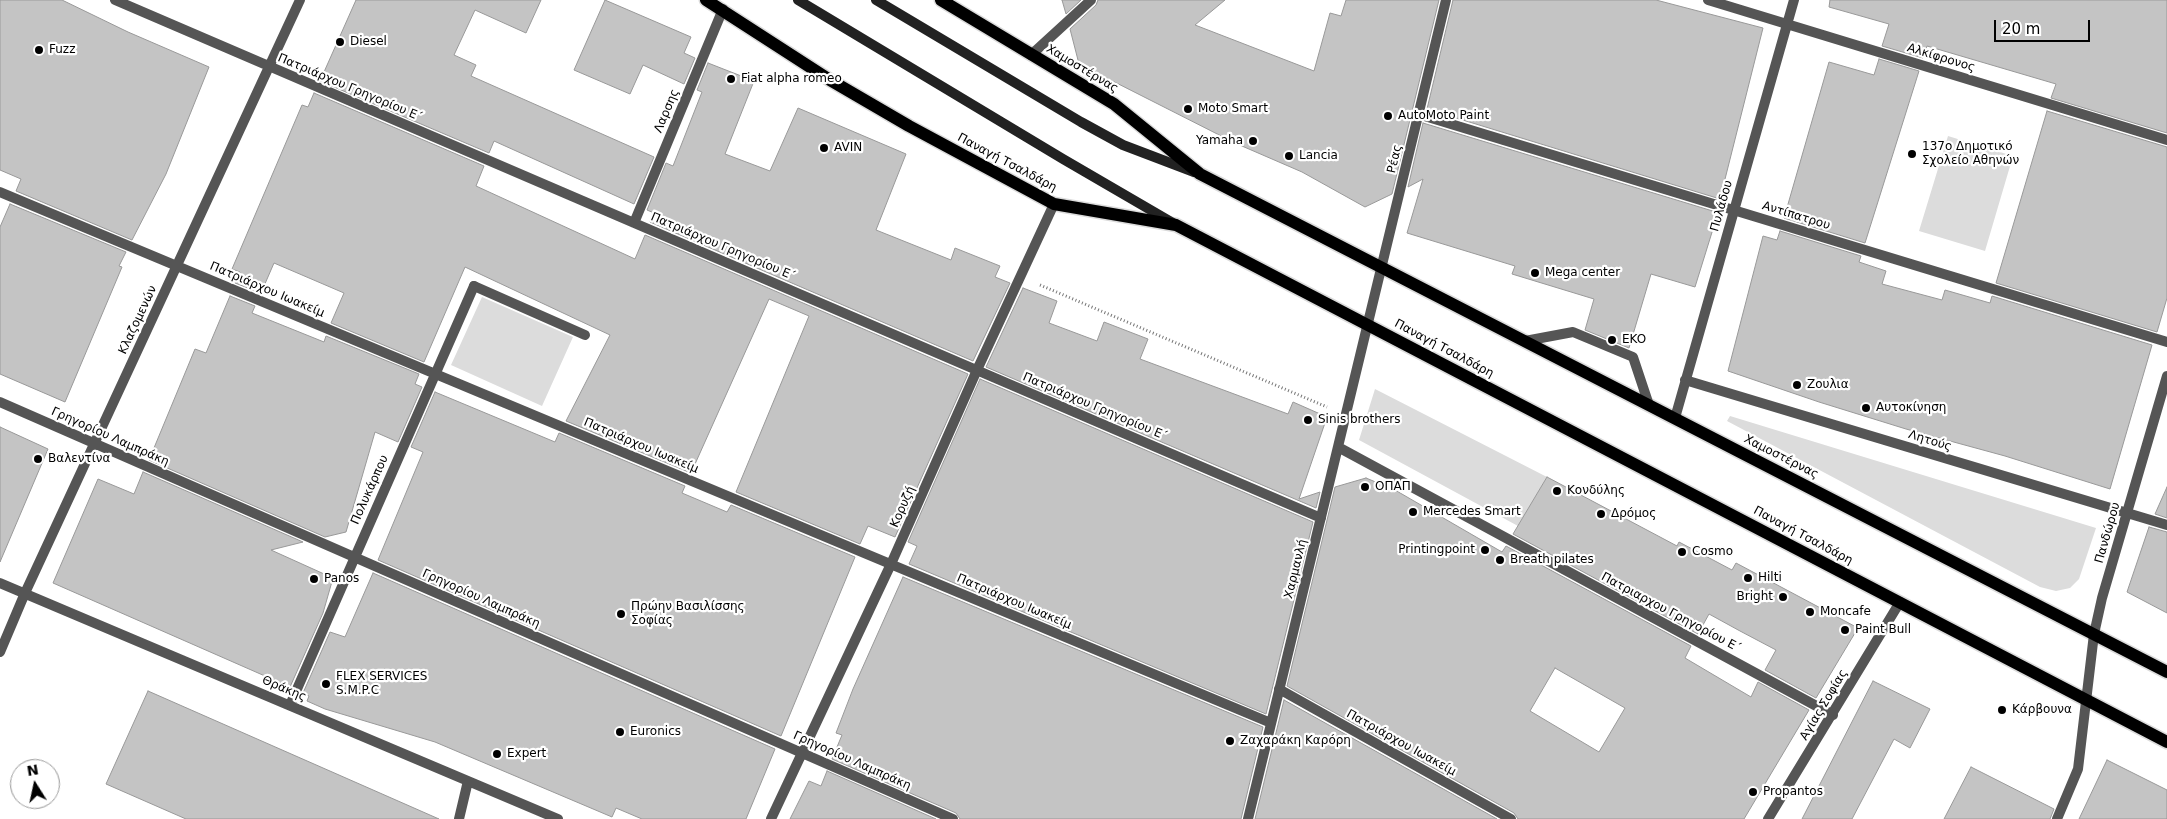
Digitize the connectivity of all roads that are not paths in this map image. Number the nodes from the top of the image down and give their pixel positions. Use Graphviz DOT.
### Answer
graph roads {
  1 [pos="115,0"];
  2 [pos="300,0"];
  3 [pos="706,0"];
  4 [pos="798,0"];
  5 [pos="876,0"];
  6 [pos="941,0"];
  7 [pos="1091,0"];
  8 [pos="1446,0"];
  9 [pos="1708,0"];
  10 [pos="1794,0"];
  11 [pos="724,9"];
  12 [pos="1787,24"];
  13 [pos="1031,55"];
  14 [pos="269,67"];
  15 [pos="1418,114"];
  16 [pos="2167,140"];
  17 [pos="1200,174"];
  18 [pos="0,192"];
  19 [pos="1054,204"];
  20 [pos="1734,211"];
  21 [pos="634,222"];
  22 [pos="1176,225"];
  23 [pos="177,266"];
  24 [pos="1382,267"];
  25 [pos="1367,324"];
  26 [pos="585,335"];
  27 [pos="1525,341"];
  28 [pos="2167,342"];
  29 [pos="977,370"];
  30 [pos="436,374"];
  31 [pos="2167,376"];
  32 [pos="1686,380"];
  33 [pos="0,402"];
  34 [pos="1649,405"];
  35 [pos="1675,418"];
  36 [pos="95,444"];
  37 [pos="1338,447"];
  38 [pos="2126,514"];
  39 [pos="1321,518"];
  40 [pos="2167,525"];
  41 [pos="354,557"];
  42 [pos="891,564"];
  43 [pos="0,583"];
  44 [pos="25,593"];
  45 [pos="1900,602"];
  46 [pos="2094,634"];
  47 [pos="0,652"];
  48 [pos="2167,672"];
  49 [pos="1279,689"];
  50 [pos="2086,700"];
  51 [pos="290,705"];
  52 [pos="1833,715"];
  53 [pos="1271,723"];
  54 [pos="2167,742"];
  55 [pos="802,753"];
  56 [pos="468,781"];
  57 [pos="460,819"];
  58 [pos="558,819"];
  59 [pos="771,819"];
  60 [pos="953,819"];
  61 [pos="1248,819"];
  62 [pos="1511,819"];
  63 [pos="1768,819"];
  64 [pos="2057,819"];
  1 -- 14 [label="street, Πατριάρχου Γρηγορίου Ε΄"];
  2 -- 14 [label="street, Κλαζομενών"];
  3 -- 11 [label="main road, Παναγή Τσαλδάρη"];
  4 -- 22 [label="main road"];
  5 -- 17 [label="main road"];
  6 -- 13 [label="main road, Χαμοστέρνας"];
  7 -- 13 [label="street"];
  8 -- 15 [label="street, Ρέας"];
  9 -- 12 [label="street, Αλκίφρονος"];
  10 -- 12 [label="street, Πυλάδου"];
  11 -- 19 [label="main road, Παναγή Τσαλδάρη"];
  11 -- 21 [label="street, Λαρσης"];
  12 -- 16 [label="street, Αλκίφρονος"];
  12 -- 20 [label="street, Πυλάδου"];
  13 -- 17 [label="main road, Χαμοστέρνας"];
  14 -- 21 [label="street, Πατριάρχου Γρηγορίου Ε΄"];
  14 -- 23 [label="street, Κλαζομενών"];
  15 -- 20 [label="street, Αντίπατρου"];
  15 -- 24 [label="street, Ρέας"];
  17 -- 24 [label="main road, Χαμοστέρνας"];
  18 -- 23 [label="street, Πατριάρχου Ιωακείμ"];
  19 -- 22 [label="main road, Παναγή Τσαλδάρη"];
  19 -- 29 [label="street, Κορυζή"];
  20 -- 28 [label="street, Αντίπατρου"];
  20 -- 32 [label="street, Πυλάδου"];
  21 -- 29 [label="street, Πατριάρχου Γρηγορίου Ε΄"];
  22 -- 25 [label="main road, Παναγή Τσαλδάρη"];
  23 -- 30 [label="street, Πατριάρχου Ιωακείμ"];
  23 -- 36 [label="street, Κλαζομενών"];
  24 -- 25 [label="street, Ρέας"];
  24 -- 27 [label="main road, Χαμοστέρνας"];
  25 -- 37 [label="street, Χαρμανλή"];
  25 -- 45 [label="main road, Παναγή Τσαλδάρη"];
  26 -- 30 [label="street, Πολυκάρπου"];
  27 -- 34 [label="main road, Χαμοστέρνας"];
  27 -- 34 [label="street"];
  29 -- 39 [label="street, Πατριάρχου Γρηγορίου Ε΄"];
  29 -- 42 [label="street, Κορυζή"];
  30 -- 41 [label="street, Πολυκάρπου"];
  30 -- 42 [label="street, Πατριάρχου Ιωακείμ"];
  31 -- 38 [label="street, Πανδώρου"];
  32 -- 35 [label="street, Πυλάδου"];
  32 -- 38 [label="street, Λητούς"];
  33 -- 36 [label="street, Γρηγορίου Λαμπράκη"];
  34 -- 35 [label="main road, Χαμοστέρνας"];
  35 -- 46 [label="main road, Χαμοστέρνας"];
  36 -- 41 [label="street, Γρηγορίου Λαμπράκη"];
  36 -- 44 [label="street, Κλαζομενών"];
  37 -- 39 [label="street, Χαρμανλή"];
  37 -- 52 [label="street, Πατριαρχου Γρηγορίου Ε΄"];
  38 -- 40 [label="street, Λητούς"];
  38 -- 46 [label="street, Πανδώρου"];
  39 -- 49 [label="street, Χαρμανλή"];
  41 -- 51 [label="street, Πολυκάρπου"];
  41 -- 55 [label="street, Γρηγορίου Λαμπράκη"];
  42 -- 53 [label="street, Πατριάρχου Ιωακείμ"];
  42 -- 55 [label="street, Κορυζή"];
  43 -- 44 [label="street, Θράκης"];
  44 -- 47 [label="street, Κλαζομενών"];
  44 -- 51 [label="street, Θράκης"];
  45 -- 50 [label="main road, Παναγή Τσαλδάρη"];
  45 -- 52 [label="street, Αγίας Σοφίας"];
  46 -- 48 [label="main road, Χαμοστέρνας"];
  46 -- 50 [label="street, Πανδώρου"];
  49 -- 53 [label="street, Χαρμανλή"];
  49 -- 62 [label="street, Πατριάρχου Ιωακείμ"];
  50 -- 54 [label="main road, Παναγή Τσαλδάρη"];
  50 -- 64 [label="street, Πανδώρου"];
  51 -- 56 [label="street, Θράκης"];
  52 -- 63 [label="street, Αγίας Σοφίας"];
  53 -- 61 [label="street, Χαρμανλή"];
  55 -- 59 [label="street, Κορυζή"];
  55 -- 60 [label="street, Γρηγορίου Λαμπράκη"];
  56 -- 57 [label="street"];
  56 -- 58 [label="street, Θράκης"];
}
